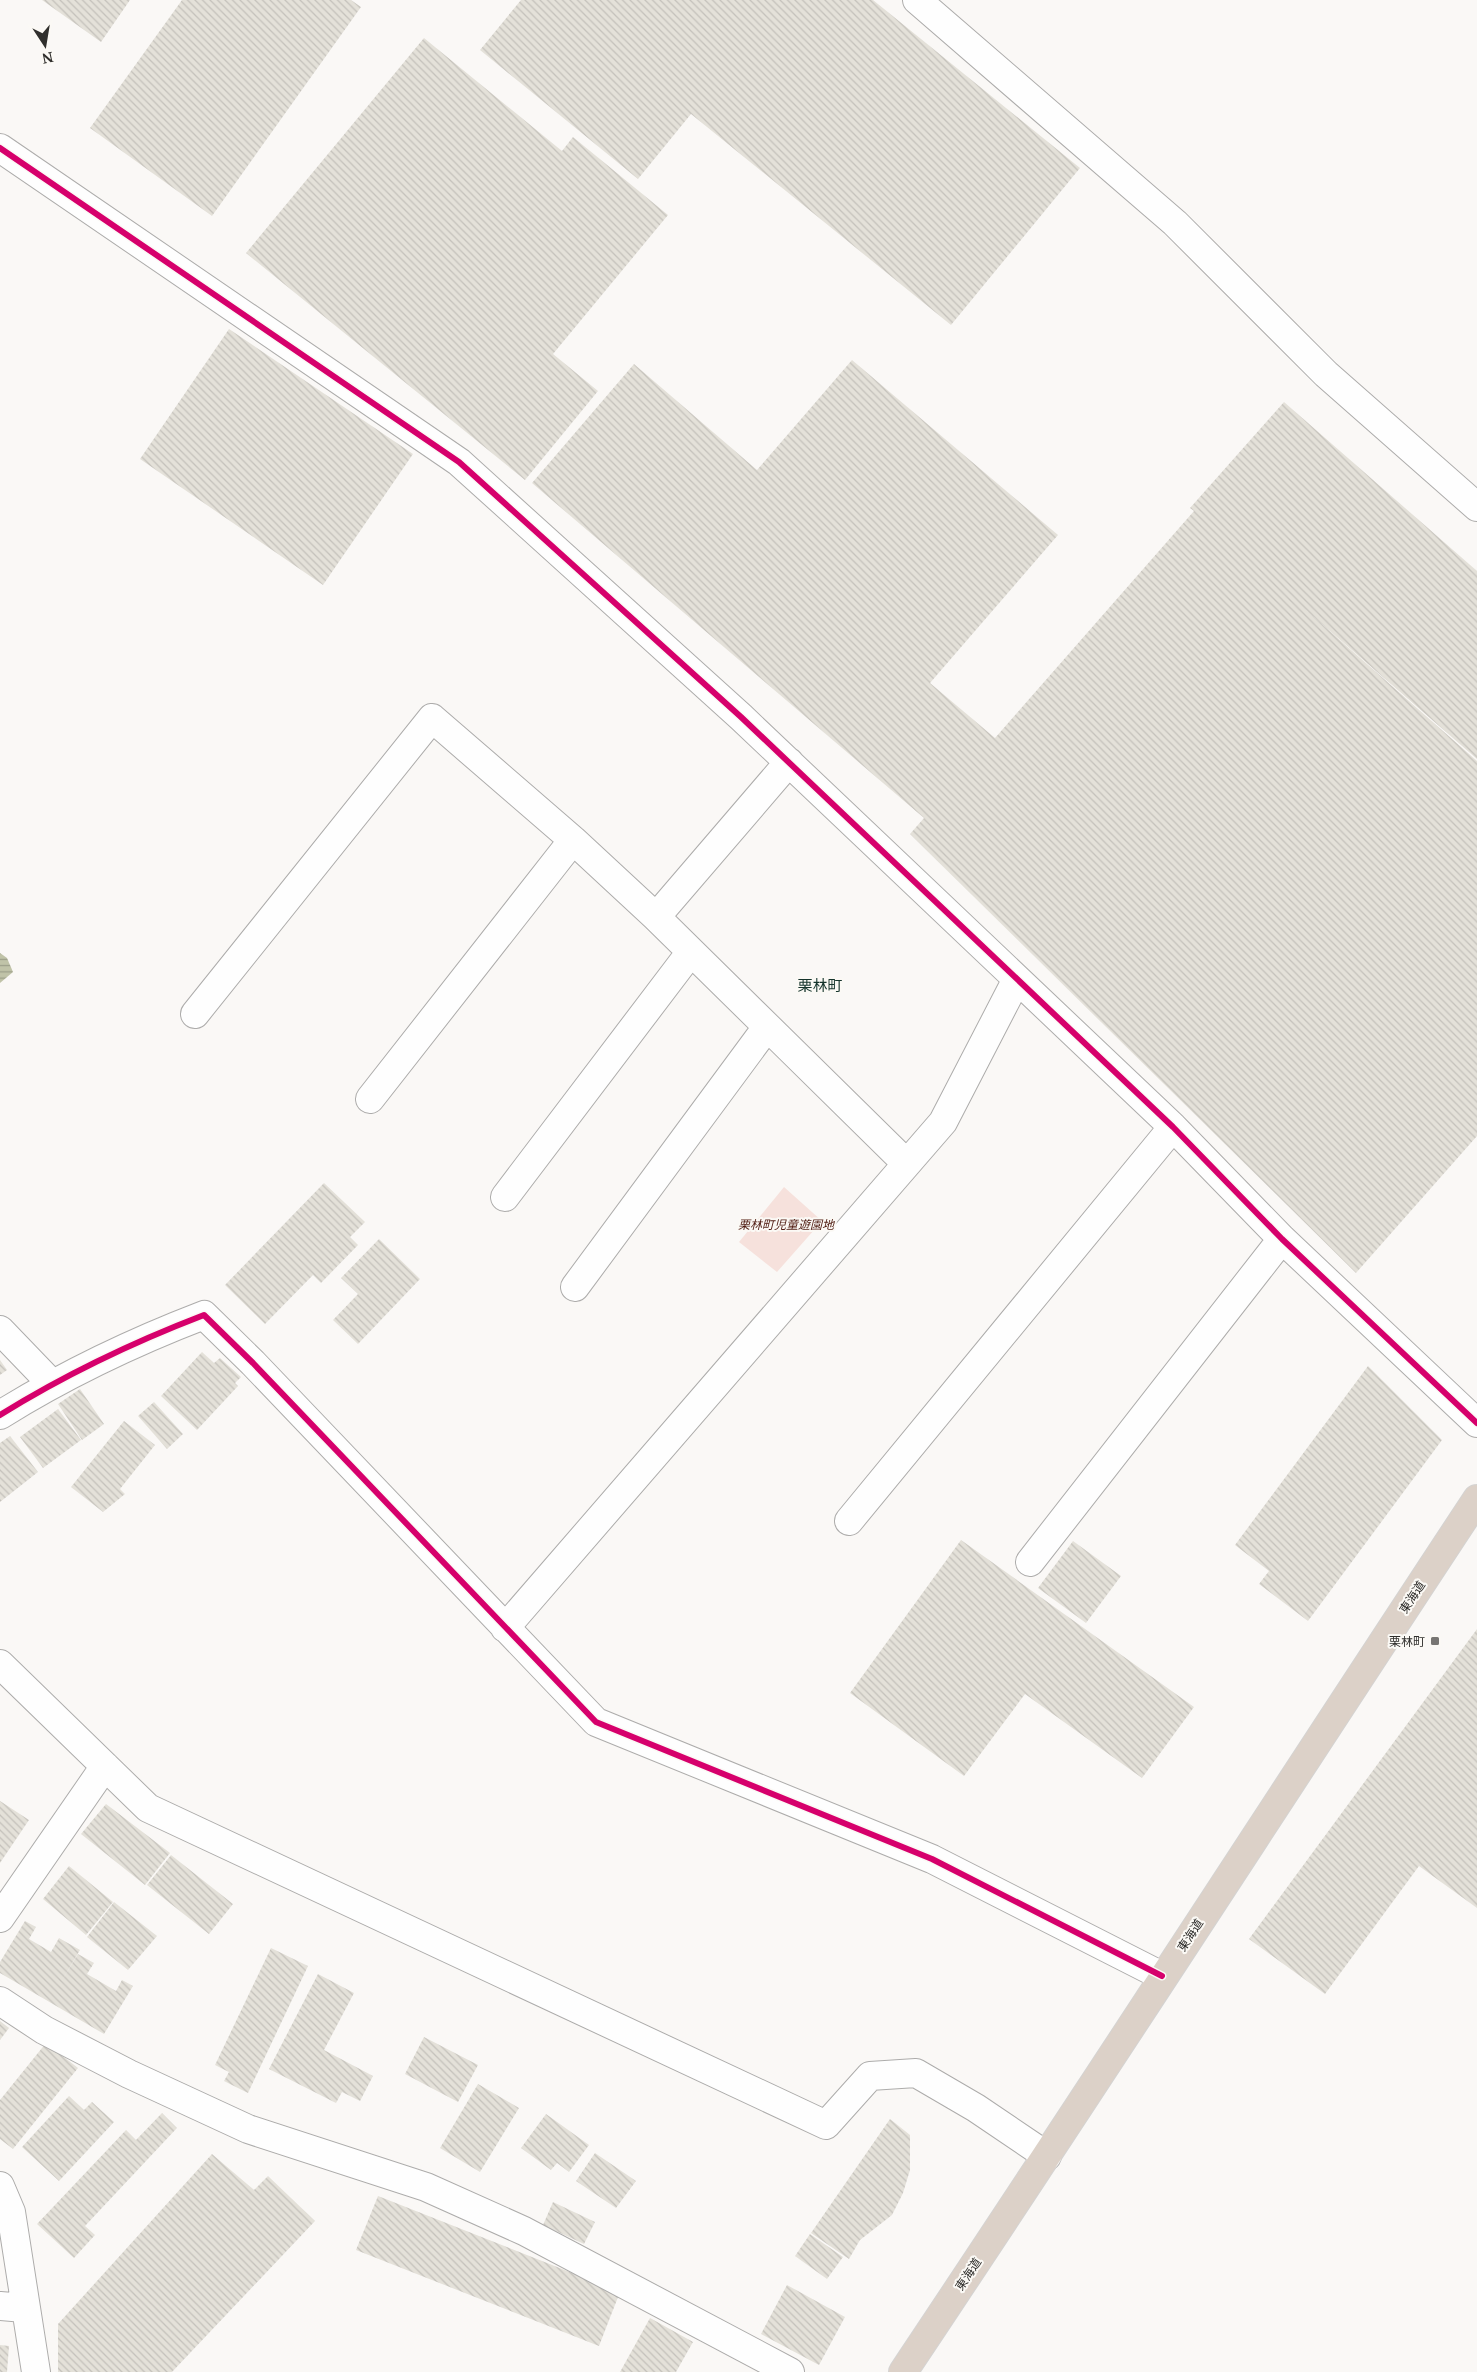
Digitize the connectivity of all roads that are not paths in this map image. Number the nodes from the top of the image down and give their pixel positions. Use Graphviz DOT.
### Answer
graph roads {
  1 [pos="917,0"];
  2 [pos="0,148"];
  3 [pos="1477,507"];
  4 [pos="789,762"];
  5 [pos="573,840"];
  6 [pos="656,917"];
  7 [pos="690,953"];
  8 [pos="1017,979"];
  9 [pos="195,1014"];
  10 [pos="767,1027"];
  11 [pos="370,1099"];
  12 [pos="1173,1128"];
  13 [pos="906,1163"];
  14 [pos="506,1197"];
  15 [pos="1282,1239"];
  16 [pos="575,1287"];
  17 [pos="0,1330"];
  18 [pos="51,1383"];
  19 [pos="0,1415"];
  20 [pos="1477,1423"];
  21 [pos="1477,1499"];
  22 [pos="850,1521"];
  23 [pos="1030,1562"];
  24 [pos="505,1628"];
  25 [pos="0,1664"];
  26 [pos="105,1766"];
  27 [pos="0,1918"];
  28 [pos="1162,1976"];
  29 [pos="0,2001"];
  30 [pos="1047,2156"];
  31 [pos="0,2186"];
  32 [pos="12,2307"];
  33 [pos="36,2372"];
  34 [pos="790,2372"];
  35 [pos="903,2372"];
  1 -- 3 [label="street"];
  2 -- 4 [label="street"];
  4 -- 6 [label="street"];
  4 -- 8 [label="street"];
  5 -- 6 [label="street"];
  5 -- 9 [label="street"];
  5 -- 11 [label="street"];
  6 -- 7 [label="street"];
  7 -- 10 [label="street"];
  7 -- 14 [label="street"];
  8 -- 12 [label="street"];
  8 -- 13 [label="street"];
  10 -- 13 [label="street"];
  10 -- 16 [label="street"];
  12 -- 15 [label="street"];
  12 -- 22 [label="street"];
  13 -- 24 [label="street"];
  15 -- 20 [label="street"];
  15 -- 23 [label="street"];
  17 -- 18 [label="street"];
  18 -- 19 [label="street"];
  18 -- 24 [label="street"];
  21 -- 28 [label="highway, 東海道"];
  24 -- 28 [label="street"];
  25 -- 26 [label="street"];
  26 -- 27 [label="street"];
  26 -- 30 [label="street"];
  28 -- 30 [label="highway, 東海道"];
  29 -- 34 [label="street"];
  30 -- 35 [label="highway, 東海道"];
  31 -- 32 [label="street"];
  32 -- 33 [label="street"];
}
